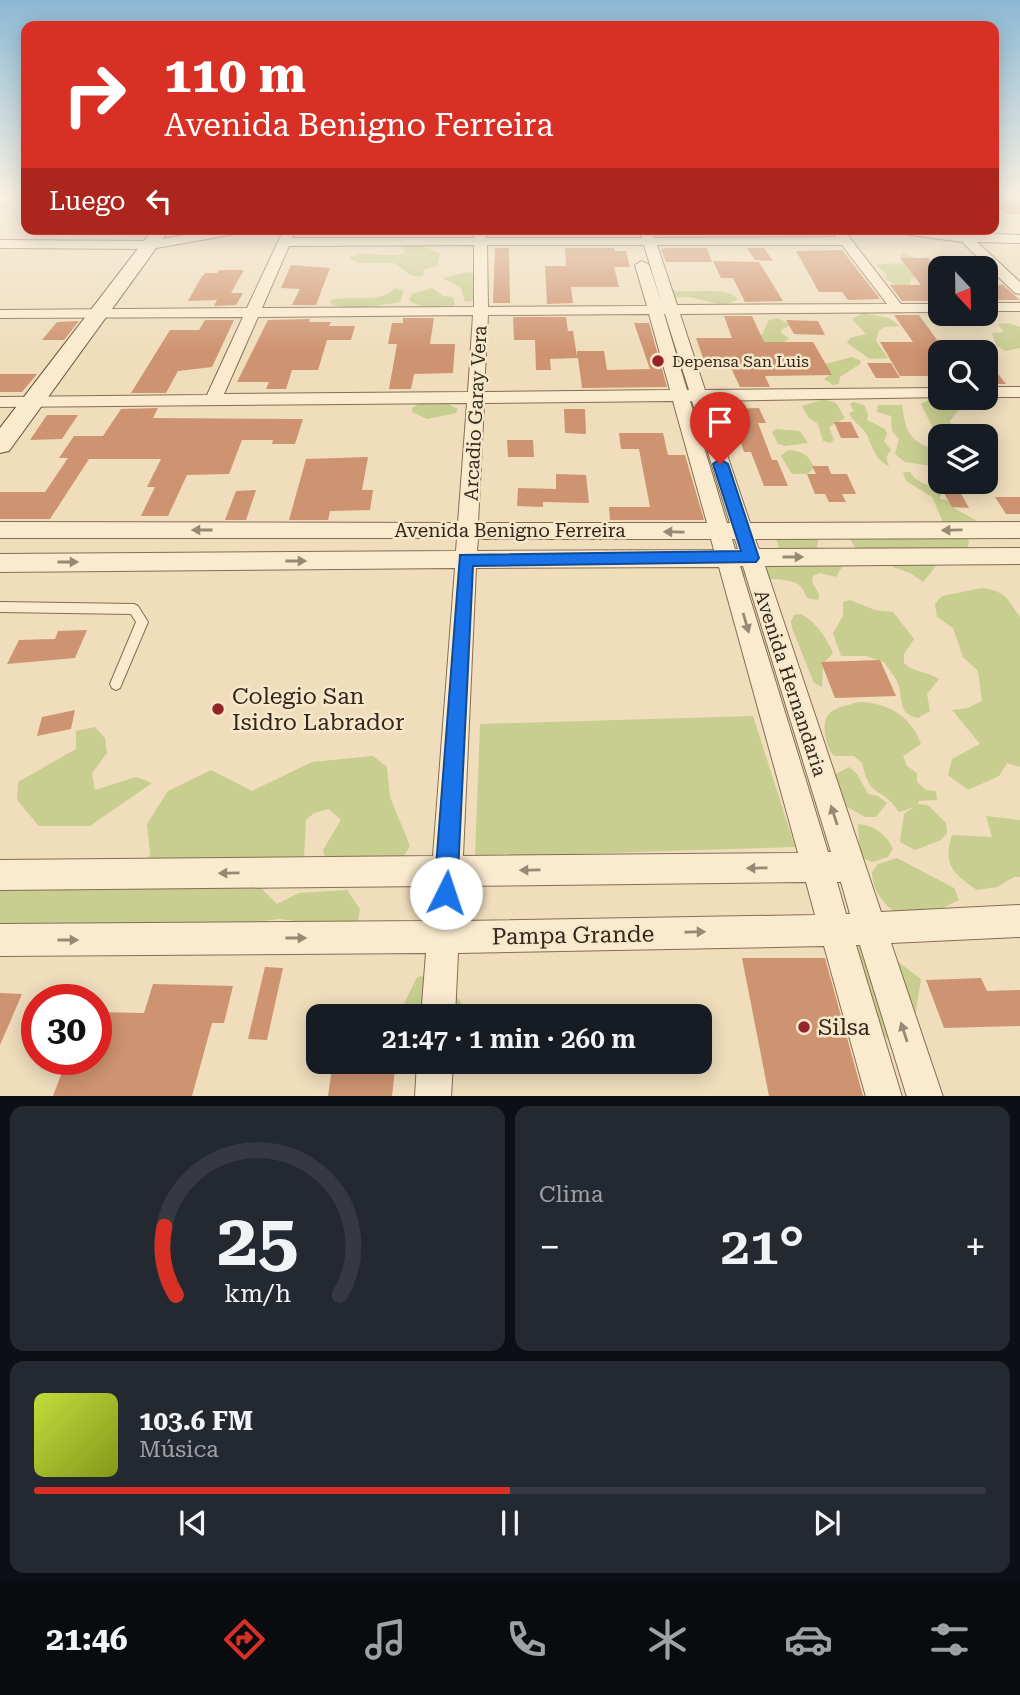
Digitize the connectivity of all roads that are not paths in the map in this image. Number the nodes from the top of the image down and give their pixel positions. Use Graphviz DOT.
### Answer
graph roads {
  1 [pos="147,249"];
  2 [pos="281,249"];
  3 [pos="479,249"];
  4 [pos="644,249"];
  5 [pos="852,249"];
  6 [pos="978,249"];
  7 [pos="1020,290"];
  8 [pos="928,307"];
  9 [pos="998,307"];
  10 [pos="1020,307"];
  11 [pos="897,308"];
  12 [pos="662,309"];
  13 [pos="481,311"];
  14 [pos="253,312"];
  15 [pos="99,313"];
  16 [pos="0,314"];
  17 [pos="998,392"];
  18 [pos="1020,392"];
  19 [pos="928,393"];
  20 [pos="689,396"];
  21 [pos="476,397"];
  22 [pos="213,400"];
  23 [pos="0,402"];
  24 [pos="33,402"];
  25 [pos="0,445"];
  26 [pos="467,529"];
  27 [pos="0,530"];
  28 [pos="1020,530"];
  29 [pos="735,545"];
  30 [pos="1020,556"];
  31 [pos="466,559"];
  32 [pos="0,563"];
  33 [pos="0,607"];
  34 [pos="116,684"];
  35 [pos="817,867"];
  36 [pos="850,867"];
  37 [pos="447,870"];
  38 [pos="0,875"];
  39 [pos="1020,921"];
  40 [pos="870,926"];
  41 [pos="835,930"];
  42 [pos="443,937"];
  43 [pos="0,940"];
  44 [pos="439,1004"];
  45 [pos="434,1074"];
  46 [pos="433,1096"];
  47 [pos="884,1096"];
  48 [pos="925,1096"];
  1 -- 15 [label="street"];
  2 -- 14 [label="street"];
  3 -- 13 [label="street, Arcadio Garay Vera"];
  4 -- 12 [label="street, Avenida Hernandaria"];
  5 -- 11 [label="street"];
  6 -- 7 [label="street"];
  8 -- 11 [label="street"];
  9 -- 10 [label="street"];
  11 -- 12 [label="street"];
  12 -- 13 [label="street"];
  12 -- 20 [label="street, Avenida Hernandaria"];
  13 -- 14 [label="street"];
  13 -- 21 [label="street, Arcadio Garay Vera"];
  14 -- 15 [label="street"];
  14 -- 22 [label="street"];
  15 -- 16 [label="street"];
  15 -- 24 [label="street"];
  17 -- 18 [label="street"];
  19 -- 20 [label="street"];
  20 -- 21 [label="street"];
  20 -- 29 [label="street, Avenida Hernandaria"];
  21 -- 22 [label="street"];
  21 -- 26 [label="street, Arcadio Garay Vera"];
  22 -- 24 [label="street"];
  23 -- 24 [label="street"];
  24 -- 25 [label="street"];
  26 -- 27 [label="street, Avenida Benigno Ferreira, one-way"];
  29 -- 26 [label="street, Avenida Benigno Ferreira, one-way"];
  26 -- 31 [label="street, Arcadio Garay Vera"];
  28 -- 29 [label="street, Avenida Benigno Ferreira, one-way"];
  29 -- 30 [label="street, Avenida Benigno Ferreira, one-way"];
  29 -- 31 [label="street, Avenida Benigno Ferreira"];
  29 -- 35 [label="street, Avenida Hernandaria, one-way"];
  36 -- 29 [label="street, Avenida Hernandaria, one-way"];
  32 -- 31 [label="street, Avenida Benigno Ferreira, one-way"];
  31 -- 37 [label="street, Arcadio Garay Vera"];
  33 -- 34 [label="lane"];
  35 -- 36 [label="street"];
  35 -- 37 [label="street, one-way"];
  35 -- 41 [label="street, Avenida Hernandaria"];
  36 -- 40 [label="street, Avenida Hernandaria"];
  37 -- 38 [label="street, one-way"];
  37 -- 42 [label="street, Arcadio Garay Vera"];
  39 -- 40 [label="street, Pampa Grande"];
  40 -- 41 [label="street, Pampa Grande"];
  48 -- 40 [label="street, Avenida Hernandaria, one-way"];
  42 -- 41 [label="street, Pampa Grande, one-way"];
  41 -- 47 [label="street, Avenida Hernandaria"];
  43 -- 42 [label="street, Pampa Grande, one-way"];
  42 -- 44 [label="street, Arcadio Garay Vera"];
  45 -- 46 [label="street"];
}
